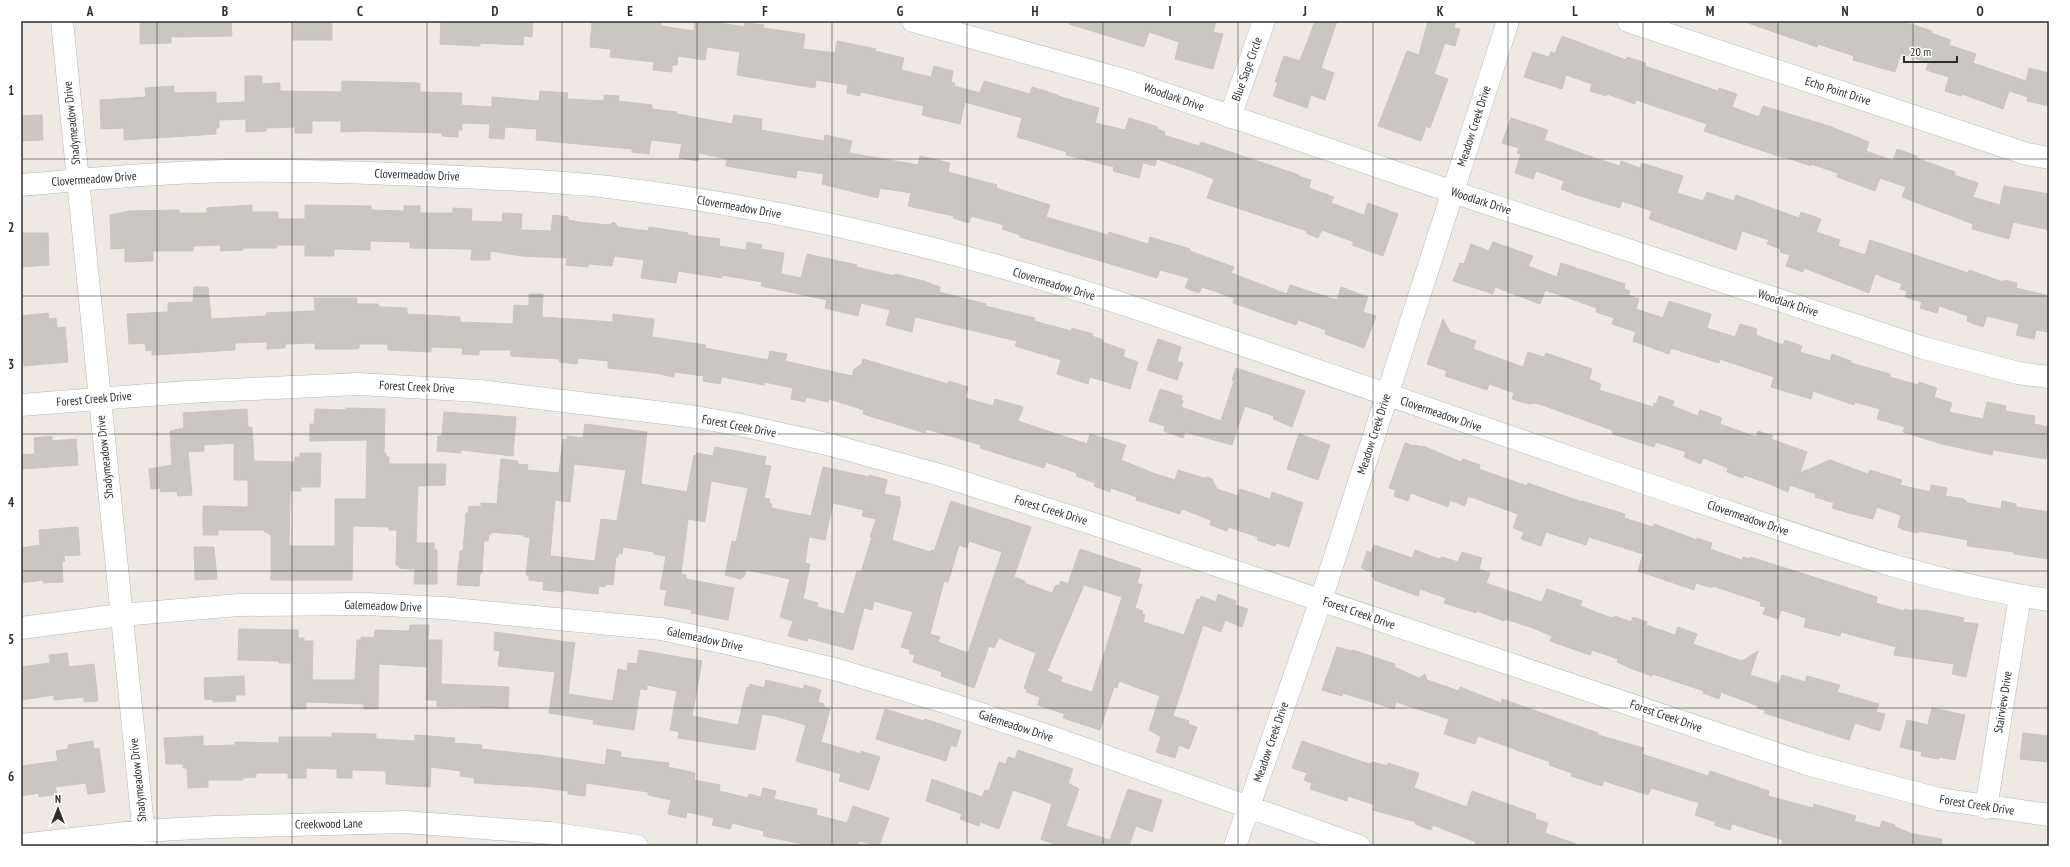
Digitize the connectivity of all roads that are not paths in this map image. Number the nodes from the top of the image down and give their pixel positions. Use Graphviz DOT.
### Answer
graph roads {
  1 [pos="62,21"];
  2 [pos="914,21"];
  3 [pos="1264,21"];
  4 [pos="1508,21"];
  5 [pos="1628,21"];
  6 [pos="1230,117"];
  7 [pos="2049,158"];
  8 [pos="78,180"];
  9 [pos="21,184"];
  10 [pos="1453,192"];
  11 [pos="2049,377"];
  12 [pos="1386,395"];
  13 [pos="99,398"];
  14 [pos="21,405"];
  15 [pos="2020,596"];
  16 [pos="1321,600"];
  17 [pos="2049,600"];
  18 [pos="121,615"];
  19 [pos="21,628"];
  20 [pos="1249,807"];
  21 [pos="1986,808"];
  22 [pos="2049,815"];
  23 [pos="144,839"];
  24 [pos="21,845"];
  25 [pos="637,846"];
  26 [pos="1235,846"];
  27 [pos="1359,846"];
  1 -- 8 [label="street, Shadymeadow Drive"];
  2 -- 6 [label="street, Woodlark Drive"];
  3 -- 6 [label="street, Blue Sage Circle"];
  4 -- 10 [label="street, Meadow Creek Drive"];
  5 -- 7 [label="street, Echo Point Drive"];
  6 -- 10 [label="street, Woodlark Drive"];
  8 -- 9 [label="street, Clovermeadow Drive"];
  8 -- 12 [label="street, Clovermeadow Drive"];
  8 -- 13 [label="street, Shadymeadow Drive"];
  10 -- 11 [label="street, Woodlark Drive"];
  10 -- 12 [label="street, Meadow Creek Drive"];
  12 -- 15 [label="street, Clovermeadow Drive"];
  12 -- 16 [label="street, Meadow Creek Drive"];
  13 -- 14 [label="street, Forest Creek Drive"];
  13 -- 16 [label="street, Forest Creek Drive"];
  13 -- 18 [label="street, Shadymeadow Drive"];
  15 -- 17 [label="street, Clovermeadow Drive"];
  15 -- 21 [label="street, Stairview Drive"];
  16 -- 20 [label="street, Meadow Creek Drive"];
  16 -- 21 [label="street, Forest Creek Drive"];
  18 -- 19 [label="street, Galemeadow Drive"];
  18 -- 20 [label="street, Galemeadow Drive"];
  18 -- 23 [label="street, Shadymeadow Drive"];
  20 -- 26 [label="street, Meadow Creek Drive"];
  20 -- 27 [label="street, Galemeadow Drive"];
  21 -- 22 [label="street, Forest Creek Drive"];
  23 -- 24 [label="street, Creekwood Lane"];
  23 -- 25 [label="street, Creekwood Lane"];
}
